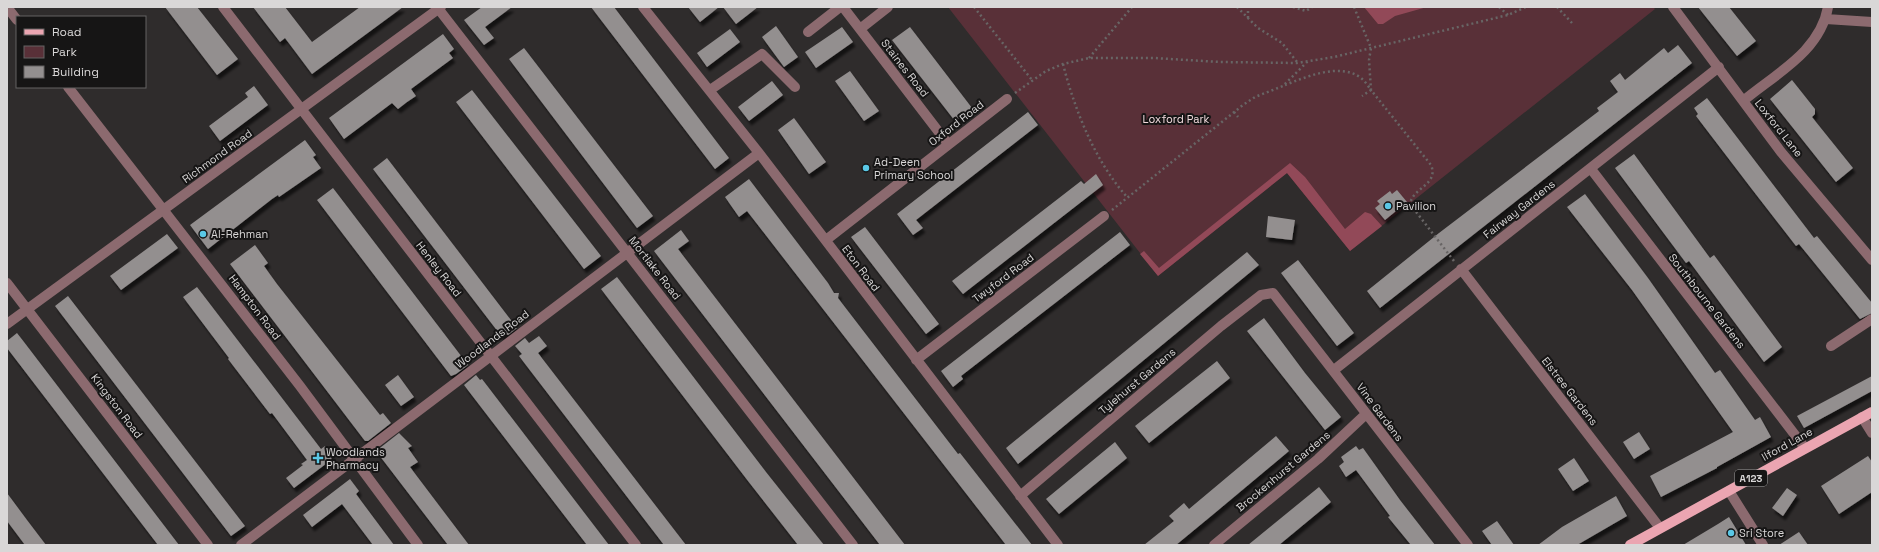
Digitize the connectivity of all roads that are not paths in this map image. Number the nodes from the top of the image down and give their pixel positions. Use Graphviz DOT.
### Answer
graph roads {
  1 [pos="7,7"];
  2 [pos="223,7"];
  3 [pos="643,7"];
  4 [pos="841,7"];
  5 [pos="888,7"];
  6 [pos="1673,7"];
  7 [pos="1828,7"];
  8 [pos="439,8"];
  9 [pos="16,19"];
  10 [pos="1826,19"];
  11 [pos="1872,22"];
  12 [pos="860,29"];
  13 [pos="808,32"];
  14 [pos="1719,67"];
  15 [pos="795,87"];
  16 [pos="69,88"];
  17 [pos="710,90"];
  18 [pos="1007,99"];
  19 [pos="1743,101"];
  20 [pos="301,109"];
  21 [pos="948,144"];
  22 [pos="759,153"];
  23 [pos="1591,169"];
  24 [pos="164,209"];
  25 [pos="1104,216"];
  26 [pos="826,240"];
  27 [pos="628,253"];
  28 [pos="1870,254"];
  29 [pos="1461,269"];
  30 [pos="7,283"];
  31 [pos="1273,293"];
  32 [pos="28,309"];
  33 [pos="1872,319"];
  34 [pos="7,324"];
  35 [pos="1831,346"];
  36 [pos="491,355"];
  37 [pos="916,360"];
  38 [pos="1334,370"];
  39 [pos="1872,412"];
  40 [pos="1366,414"];
  41 [pos="1862,417"];
  42 [pos="1872,433"];
  43 [pos="1805,448"];
  44 [pos="355,458"];
  45 [pos="1729,491"];
  46 [pos="1020,496"];
  47 [pos="1660,528"];
  48 [pos="208,545"];
  49 [pos="241,545"];
  50 [pos="418,545"];
  51 [pos="636,545"];
  52 [pos="853,545"];
  53 [pos="1058,545"];
  54 [pos="1214,545"];
  55 [pos="1468,545"];
  56 [pos="1630,545"];
  57 [pos="1763,545"];
  1 -- 9 [label="street"];
  2 -- 20 [label="street, Henley Road"];
  3 -- 17 [label="street, Eton Road"];
  4 -- 12 [label="street, Staines Road"];
  4 -- 13 [label="street"];
  5 -- 12 [label="street"];
  6 -- 14 [label="street, Loxford Lane"];
  7 -- 10 [label="street"];
  8 -- 20 [label="street, Richmond Road"];
  8 -- 27 [label="street, Mortlake Road"];
  10 -- 11 [label="street"];
  10 -- 19 [label="street"];
  12 -- 21 [label="street, Staines Road"];
  14 -- 19 [label="street, Loxford Lane"];
  14 -- 23 [label="street, Fairway Gardens"];
  15 -- 17 [label="street"];
  16 -- 24 [label="street, Hampton Road"];
  17 -- 22 [label="street, Eton Road"];
  18 -- 21 [label="street, Oxford Road"];
  19 -- 28 [label="street, Loxford Lane"];
  20 -- 24 [label="street, Richmond Road"];
  20 -- 36 [label="street, Henley Road"];
  21 -- 26 [label="street, Oxford Road"];
  22 -- 26 [label="street, Eton Road"];
  22 -- 27 [label="street, Woodlands Road"];
  23 -- 29 [label="street, Fairway Gardens"];
  23 -- 43 [label="street, Southbourne Gardens"];
  24 -- 32 [label="street, Richmond Road"];
  24 -- 44 [label="street, Hampton Road"];
  25 -- 37 [label="street, Twyford Road"];
  26 -- 37 [label="street, Eton Road"];
  27 -- 36 [label="street, Woodlands Road"];
  27 -- 52 [label="street, Mortlake Road"];
  29 -- 38 [label="street, Fairway Gardens"];
  29 -- 47 [label="street, Elstree Gardens"];
  30 -- 32 [label="street, Kingston Road"];
  31 -- 38 [label="street, Vine Gardens"];
  31 -- 46 [label="street, Tylehurst Gardens"];
  32 -- 34 [label="street, Richmond Road"];
  32 -- 48 [label="street, Kingston Road"];
  33 -- 35 [label="street"];
  36 -- 44 [label="street, Woodlands Road"];
  36 -- 51 [label="street, Henley Road"];
  37 -- 46 [label="street, Eton Road"];
  38 -- 40 [label="street, Vine Gardens"];
  39 -- 41 [label="main road, Ilford Lane / A123"];
  40 -- 54 [label="street, Brockenhurst Gardens"];
  40 -- 55 [label="street, Vine Gardens"];
  41 -- 42 [label="street"];
  41 -- 43 [label="main road, Ilford Lane / A123"];
  43 -- 45 [label="main road, Ilford Lane / A123"];
  44 -- 49 [label="street, Woodlands Road"];
  44 -- 50 [label="street, Hampton Road"];
  45 -- 47 [label="main road, Ilford Lane / A123"];
  45 -- 57 [label="street"];
  46 -- 53 [label="street, Eton Road"];
  47 -- 56 [label="main road, Ilford Lane / A123"];
}
